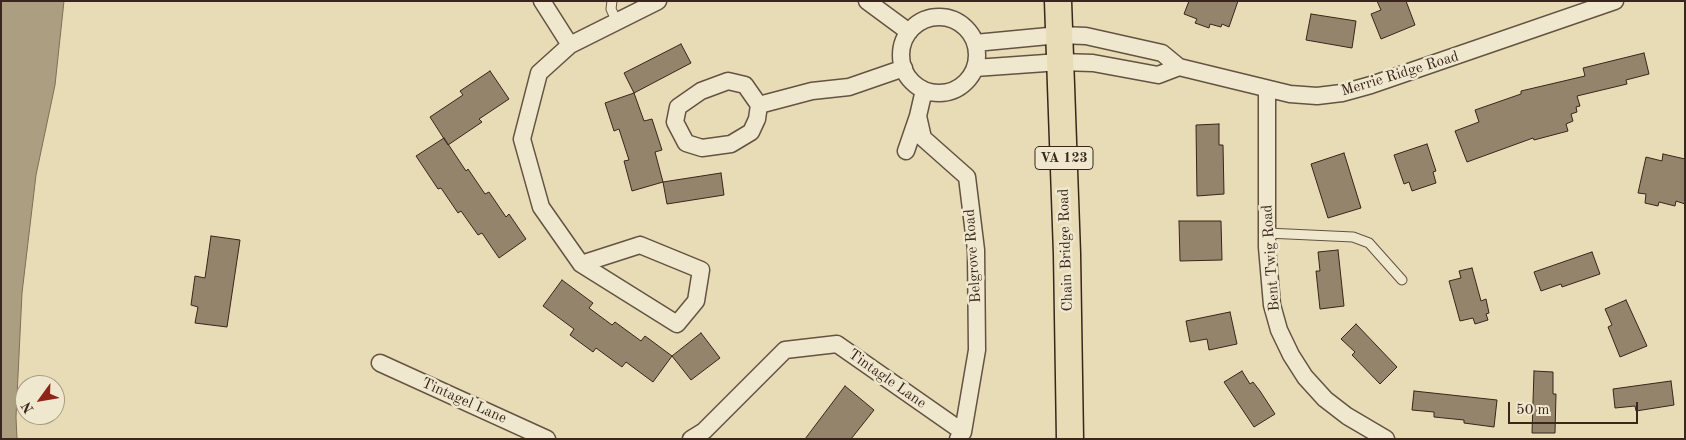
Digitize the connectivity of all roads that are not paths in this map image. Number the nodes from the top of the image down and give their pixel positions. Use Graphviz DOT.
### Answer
graph roads {
  1 [pos="542,1"];
  2 [pos="612,1"];
  3 [pos="658,1"];
  4 [pos="867,1"];
  5 [pos="1058,1"];
  6 [pos="1615,1"];
  7 [pos="616,22"];
  8 [pos="909,32"];
  9 [pos="1059,35"];
  10 [pos="975,43"];
  11 [pos="570,45"];
  12 [pos="1060,62"];
  13 [pos="904,68"];
  14 [pos="975,68"];
  15 [pos="1179,68"];
  16 [pos="1267,89"];
  17 [pos="924,90"];
  18 [pos="759,105"];
  19 [pos="918,116"];
  20 [pos="906,150"];
  21 [pos="1267,233"];
  22 [pos="581,264"];
  23 [pos="1402,280"];
  24 [pos="380,363"];
  25 [pos="960,436"];
  26 [pos="547,439"];
  27 [pos="691,439"];
  28 [pos="1070,439"];
  29 [pos="1386,439"];
  1 -- 11 [label="street"];
  2 -- 7 [label="lane"];
  3 -- 7 [label="street"];
  4 -- 8 [label="street"];
  5 -- 9 [label="main road, Chain Bridge Road / VA 123"];
  6 -- 16 [label="street, Merrie Ridge Road"];
  7 -- 11 [label="street"];
  8 -- 10 [label="street"];
  8 -- 13 [label="street"];
  9 -- 10 [label="street, Merrie Ridge Road"];
  9 -- 12 [label="main road, Chain Bridge Road / VA 123"];
  9 -- 15 [label="street, Merrie Ridge Road"];
  10 -- 14 [label="street"];
  11 -- 22 [label="street"];
  12 -- 14 [label="street, Merrie Ridge Road"];
  12 -- 15 [label="street, Merrie Ridge Road"];
  12 -- 28 [label="main road, Chain Bridge Road / VA 123"];
  13 -- 17 [label="street"];
  13 -- 18 [label="street"];
  14 -- 17 [label="street"];
  15 -- 16 [label="street, Merrie Ridge Road"];
  16 -- 21 [label="street, Bent Twig Road"];
  17 -- 19 [label="street, Belgrove Road"];
  18 -- 18 [label="street"];
  19 -- 20 [label="street"];
  19 -- 25 [label="street, Belgrove Road"];
  21 -- 23 [label="lane"];
  21 -- 29 [label="street, Bent Twig Road"];
  22 -- 22 [label="street"];
  24 -- 26 [label="street, Tintagel Lane"];
  25 -- 27 [label="street, Tintagle Lane"];
}
